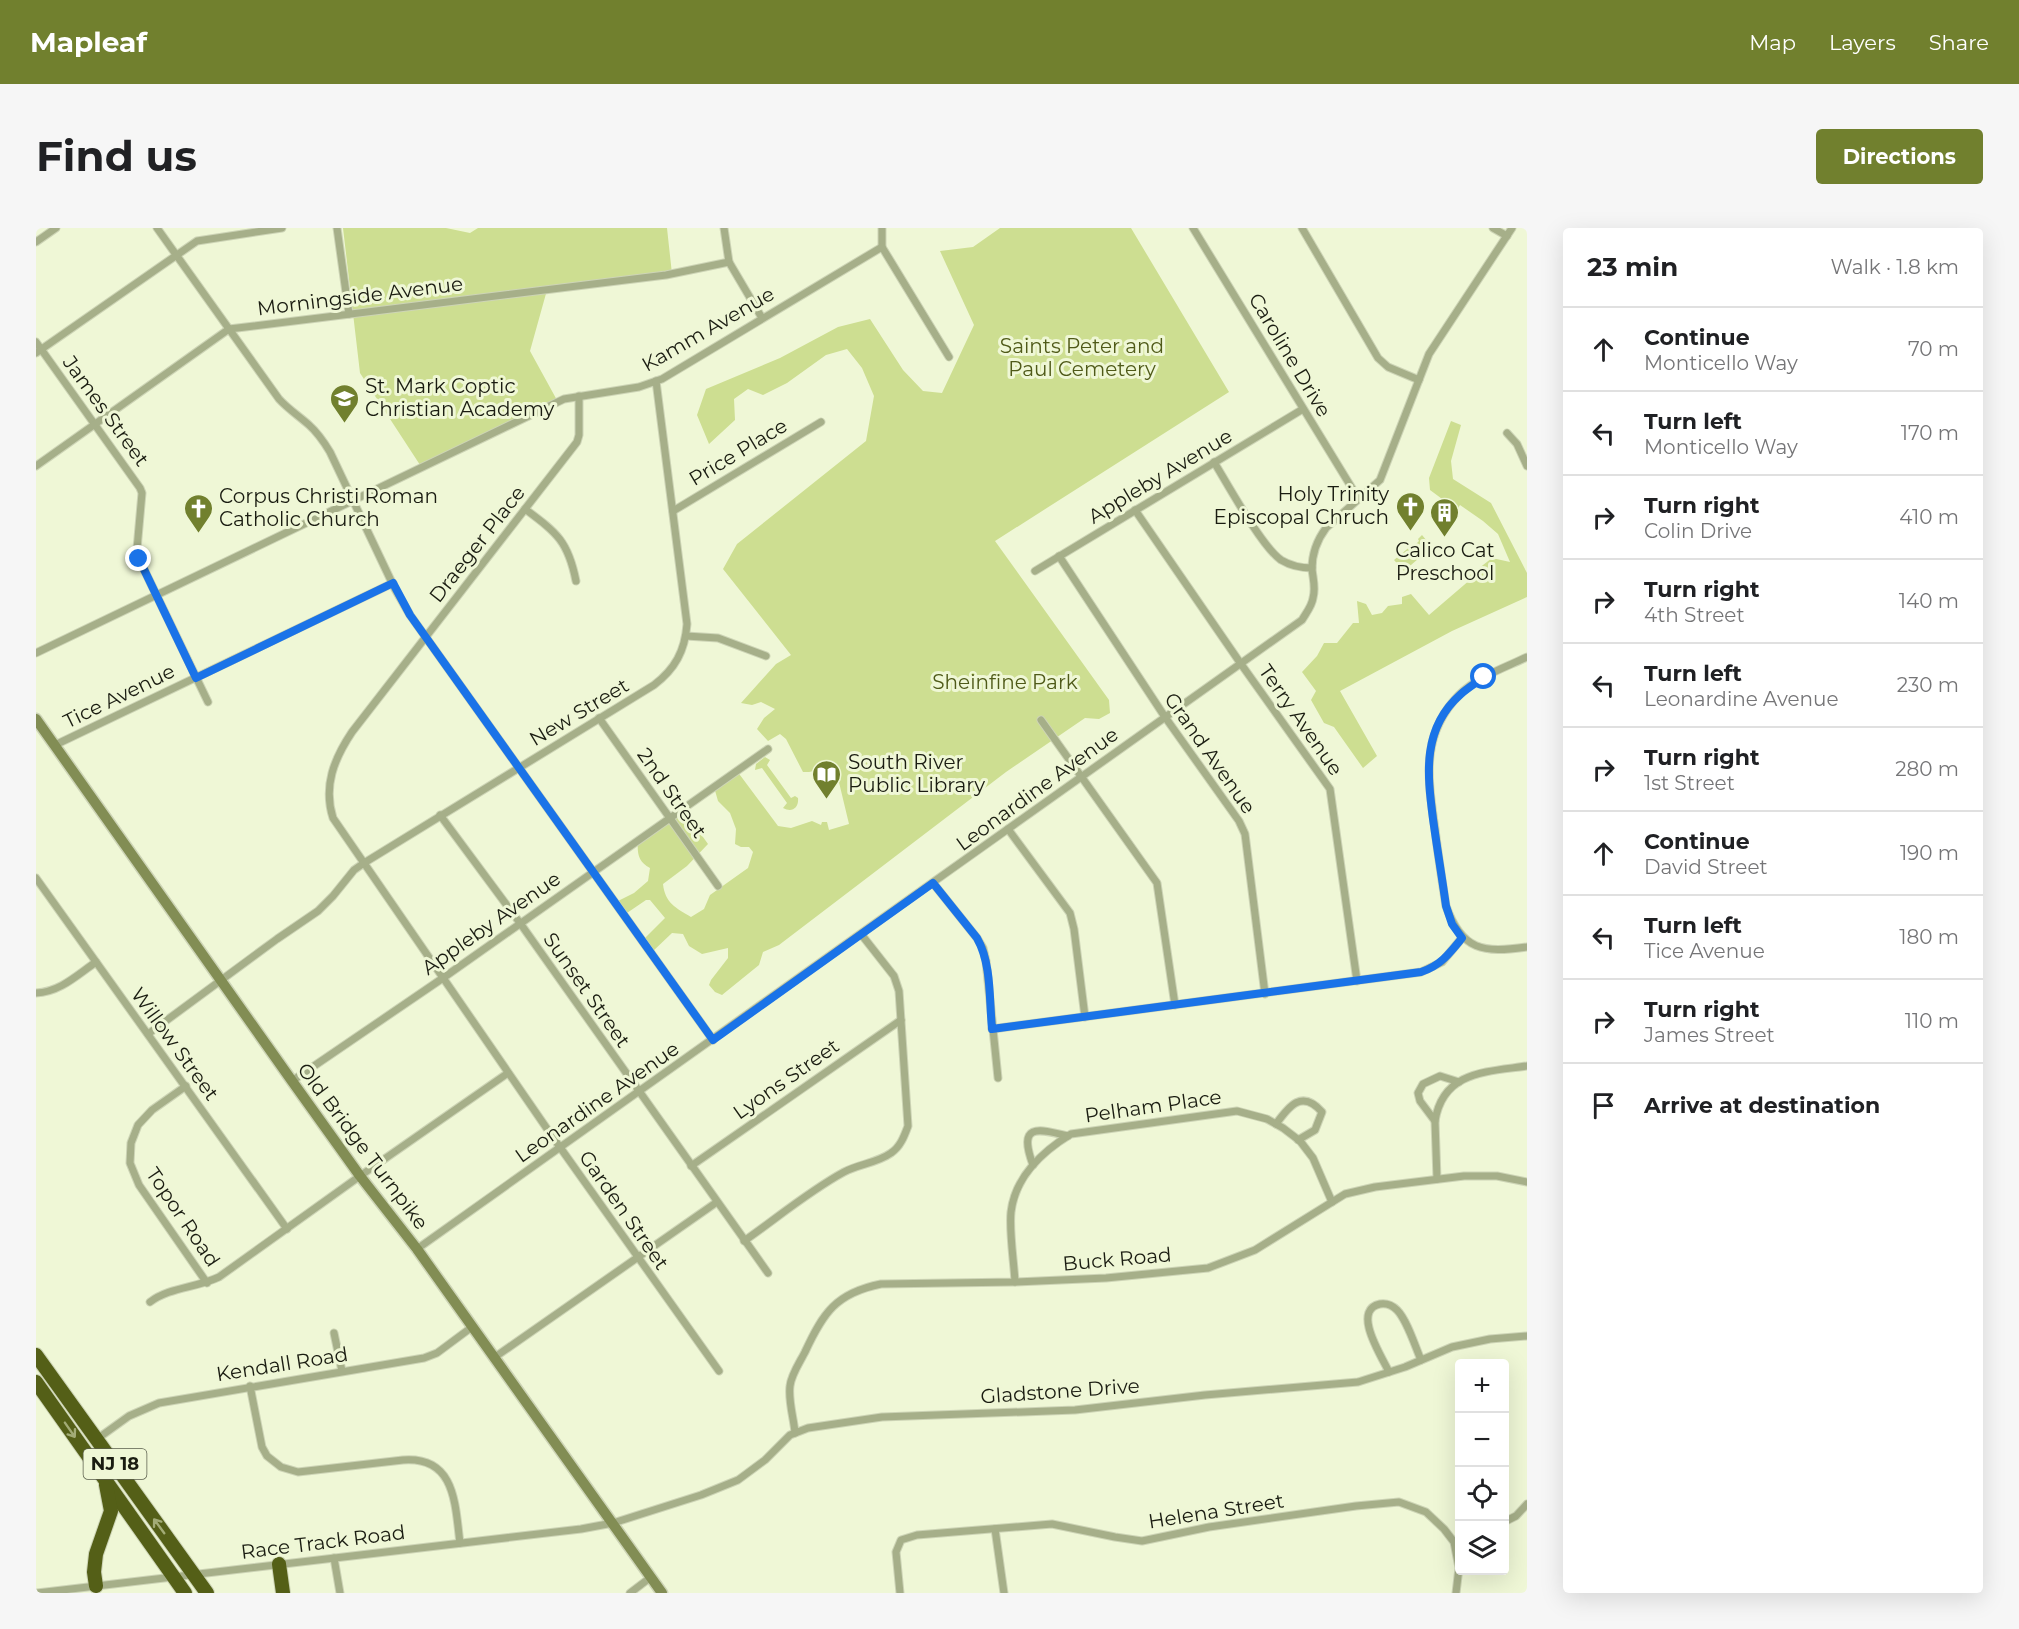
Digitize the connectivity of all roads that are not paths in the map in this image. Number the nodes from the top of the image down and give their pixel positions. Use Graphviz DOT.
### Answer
graph roads {
  1 [pos="56,228"];
  2 [pos="157,228"];
  3 [pos="282,228"];
  4 [pos="337,228"];
  5 [pos="724,228"];
  6 [pos="882,228"];
  7 [pos="1193,228"];
  8 [pos="1302,228"];
  9 [pos="1493,228"];
  10 [pos="1512,228"];
  11 [pos="1506,236"];
  12 [pos="36,242"];
  13 [pos="882,246"];
  14 [pos="176,255"];
  15 [pos="729,262"];
  16 [pos="349,314"];
  17 [pos="762,318"];
  18 [pos="229,329"];
  19 [pos="36,342"];
  20 [pos="39,352"];
  21 [pos="950,357"];
  22 [pos="1419,380"];
  23 [pos="656,381"];
  24 [pos="579,396"];
  25 [pos="1303,409"];
  26 [pos="821,422"];
  27 [pos="94,425"];
  28 [pos="1507,433"];
  29 [pos="1214,462"];
  30 [pos="36,466"];
  31 [pos="1527,466"];
  32 [pos="1359,498"];
  33 [pos="353,501"];
  34 [pos="525,510"];
  35 [pos="1135,510"];
  36 [pos="673,511"];
  37 [pos="1059,556"];
  38 [pos="1312,568"];
  39 [pos="1035,571"];
  40 [pos="576,581"];
  41 [pos="393,583"];
  42 [pos="155,596"];
  43 [pos="426,636"];
  44 [pos="686,636"];
  45 [pos="36,653"];
  46 [pos="766,656"];
  47 [pos="1527,657"];
  48 [pos="1241,664"];
  49 [pos="196,678"];
  50 [pos="208,702"];
  51 [pos="1165,717"];
  52 [pos="599,718"];
  53 [pos="36,719"];
  54 [pos="1041,720"];
  55 [pos="55,745"];
  56 [pos="768,749"];
  57 [pos="518,769"];
  58 [pos="1082,777"];
  59 [pos="440,815"];
  60 [pos="669,818"];
  61 [pos="1008,829"];
  62 [pos="364,863"];
  63 [pos="592,872"];
  64 [pos="36,878"];
  65 [pos="933,883"];
  66 [pos="718,886"];
  67 [pos="520,923"];
  68 [pos="861,934"];
  69 [pos="1462,938"];
  70 [pos="1527,947"];
  71 [pos="96,962"];
  72 [pos="443,978"];
  73 [pos="222,980"];
  74 [pos="1357,981"];
  75 [pos="36,993"];
  76 [pos="1265,994"];
  77 [pos="1175,1005"];
  78 [pos="1085,1017"];
  79 [pos="901,1020"];
  80 [pos="992,1029"];
  81 [pos="148,1034"];
  82 [pos="713,1040"];
  83 [pos="1527,1066"];
  84 [pos="508,1073"];
  85 [pos="998,1078"];
  86 [pos="292,1081"];
  87 [pos="1459,1082"];
  88 [pos="186,1086"];
  89 [pos="639,1093"];
  90 [pos="1435,1121"];
  91 [pos="1276,1124"];
  92 [pos="1068,1136"];
  93 [pos="1298,1140"];
  94 [pos="561,1149"];
  95 [pos="1033,1165"];
  96 [pos="691,1166"];
  97 [pos="360,1176"];
  98 [pos="1437,1179"];
  99 [pos="1527,1182"];
  100 [pos="717,1202"];
  101 [pos="1332,1202"];
  102 [pos="287,1229"];
  103 [pos="744,1241"];
  104 [pos="417,1249"];
  105 [pos="638,1258"];
  106 [pos="768,1273"];
  107 [pos="1015,1282"];
  108 [pos="207,1283"];
  109 [pos="150,1302"];
  110 [pos="472,1327"];
  111 [pos="334,1333"];
  112 [pos="1527,1336"];
  113 [pos="36,1355"];
  114 [pos="495,1357"];
  115 [pos="1421,1360"];
  116 [pos="342,1371"];
  117 [pos="719,1371"];
  118 [pos="1389,1372"];
  119 [pos="36,1382"];
  120 [pos="250,1386"];
  121 [pos="795,1433"];
  122 [pos="97,1439"];
  123 [pos="105,1480"];
  124 [pos="1527,1504"];
  125 [pos="1506,1521"];
  126 [pos="612,1523"];
  127 [pos="995,1528"];
  128 [pos="1455,1539"];
  129 [pos="460,1543"];
  130 [pos="334,1557"];
  131 [pos="279,1564"];
  132 [pos="193,1573"];
  133 [pos="1458,1575"];
  134 [pos="173,1576"];
  135 [pos="651,1577"];
  136 [pos="104,1588"];
  137 [pos="37,1593"];
  138 [pos="185,1593"];
  139 [pos="207,1593"];
  140 [pos="283,1593"];
  141 [pos="340,1593"];
  142 [pos="630,1593"];
  143 [pos="662,1593"];
  144 [pos="900,1593"];
  145 [pos="1004,1593"];
  146 [pos="1456,1593"];
  1 -- 12 [label="street"];
  2 -- 14 [label="street"];
  3 -- 14 [label="street"];
  4 -- 16 [label="street"];
  5 -- 15 [label="street"];
  6 -- 13 [label="street"];
  7 -- 25 [label="street, Caroline Drive"];
  8 -- 22 [label="street"];
  9 -- 11 [label="street"];
  10 -- 11 [label="street, Leonardine Avenue"];
  11 -- 22 [label="street, Leonardine Avenue"];
  13 -- 17 [label="street, Kamm Avenue"];
  13 -- 21 [label="street"];
  14 -- 18 [label="street"];
  14 -- 20 [label="street"];
  15 -- 16 [label="street, Morningside Avenue"];
  15 -- 17 [label="street"];
  16 -- 18 [label="street, Morningside Avenue"];
  17 -- 23 [label="street, Kamm Avenue"];
  18 -- 27 [label="street, Morningside Avenue"];
  18 -- 33 [label="street"];
  19 -- 20 [label="street, James Street"];
  20 -- 27 [label="street, James Street"];
  22 -- 32 [label="street, Leonardine Avenue"];
  23 -- 24 [label="street, Kamm Avenue"];
  23 -- 36 [label="street, New Street"];
  24 -- 33 [label="street, Kamm Avenue"];
  24 -- 34 [label="street, Draeger Place"];
  25 -- 29 [label="street, Appleby Avenue"];
  25 -- 32 [label="street, Caroline Drive"];
  26 -- 36 [label="street, Price Place"];
  27 -- 30 [label="street, Morningside Avenue"];
  27 -- 42 [label="street, James Street"];
  28 -- 31 [label="street"];
  29 -- 35 [label="street, Appleby Avenue"];
  29 -- 38 [label="street"];
  32 -- 38 [label="street, Leonardine Avenue"];
  33 -- 41 [label="street"];
  33 -- 42 [label="street, Kamm Avenue"];
  34 -- 40 [label="street"];
  34 -- 43 [label="street, Draeger Place"];
  35 -- 37 [label="street, Appleby Avenue"];
  35 -- 48 [label="street, Terry Avenue"];
  36 -- 44 [label="street, New Street"];
  37 -- 39 [label="street, Appleby Avenue"];
  37 -- 51 [label="street, Grand Avenue"];
  38 -- 48 [label="street, Leonardine Avenue"];
  41 -- 43 [label="street"];
  41 -- 49 [label="street, Tice Avenue"];
  42 -- 45 [label="street, Kamm Avenue"];
  42 -- 49 [label="street, James Street"];
  43 -- 57 [label="street"];
  43 -- 62 [label="street, Draeger Place"];
  44 -- 46 [label="street"];
  44 -- 52 [label="street, New Street"];
  47 -- 69 [label="street"];
  48 -- 51 [label="street, Leonardine Avenue"];
  48 -- 74 [label="street, Terry Avenue"];
  49 -- 50 [label="street, James Street"];
  49 -- 55 [label="street, Tice Avenue"];
  51 -- 58 [label="street, Leonardine Avenue"];
  51 -- 76 [label="street, Grand Avenue"];
  52 -- 57 [label="street, New Street"];
  52 -- 60 [label="street, 2nd Street"];
  53 -- 55 [label="street, Old Bridge Turnpike"];
  54 -- 58 [label="street"];
  55 -- 73 [label="street, Old Bridge Turnpike"];
  56 -- 60 [label="street, Appleby Avenue"];
  57 -- 59 [label="street, New Street"];
  57 -- 63 [label="street"];
  58 -- 61 [label="street, Leonardine Avenue"];
  58 -- 77 [label="street"];
  59 -- 62 [label="street, New Street"];
  59 -- 67 [label="street, Sunset Street"];
  60 -- 63 [label="street, Appleby Avenue"];
  60 -- 66 [label="street, 2nd Street"];
  61 -- 65 [label="street, Leonardine Avenue"];
  61 -- 78 [label="street"];
  62 -- 72 [label="street, Draeger Place"];
  62 -- 73 [label="street, New Street"];
  63 -- 67 [label="street, Appleby Avenue"];
  63 -- 82 [label="street"];
  64 -- 71 [label="street, Willow Street"];
  65 -- 68 [label="street, Leonardine Avenue"];
  65 -- 80 [label="street"];
  67 -- 72 [label="street, Appleby Avenue"];
  67 -- 89 [label="street, Sunset Street"];
  68 -- 79 [label="street"];
  68 -- 82 [label="street, Leonardine Avenue"];
  69 -- 70 [label="street"];
  69 -- 74 [label="street"];
  71 -- 75 [label="street"];
  71 -- 81 [label="street, Willow Street"];
  72 -- 84 [label="street, Garden Street"];
  72 -- 86 [label="street, Appleby Avenue"];
  73 -- 81 [label="street, New Street"];
  73 -- 86 [label="street, Old Bridge Turnpike"];
  74 -- 76 [label="street"];
  76 -- 77 [label="street"];
  77 -- 78 [label="street"];
  78 -- 80 [label="street"];
  79 -- 96 [label="street, Lyons Street"];
  79 -- 103 [label="street"];
  80 -- 85 [label="street"];
  81 -- 88 [label="street, Willow Street"];
  82 -- 89 [label="street, Leonardine Avenue"];
  83 -- 87 [label="street"];
  84 -- 94 [label="street, Garden Street"];
  84 -- 97 [label="street"];
  86 -- 97 [label="street, Old Bridge Turnpike"];
  87 -- 90 [label="street"];
  87 -- 90 [label="street"];
  88 -- 102 [label="street, Willow Street"];
  88 -- 108 [label="street, Topor Road"];
  89 -- 94 [label="street, Leonardine Avenue"];
  89 -- 96 [label="street, Sunset Street"];
  90 -- 98 [label="street"];
  91 -- 92 [label="street, Pelham Place"];
  91 -- 93 [label="street, Pelham Place"];
  91 -- 93 [label="street"];
  92 -- 95 [label="street, Pelham Place"];
  92 -- 95 [label="street"];
  93 -- 101 [label="street, Pelham Place"];
  94 -- 104 [label="street, Leonardine Avenue"];
  94 -- 105 [label="street, Garden Street"];
  95 -- 107 [label="street, Pelham Place"];
  96 -- 100 [label="street, Sunset Street"];
  97 -- 102 [label="street"];
  97 -- 104 [label="street, Old Bridge Turnpike"];
  98 -- 99 [label="street, Buck Road"];
  98 -- 101 [label="street, Buck Road"];
  100 -- 103 [label="street, Sunset Street"];
  100 -- 105 [label="street"];
  101 -- 107 [label="street, Buck Road"];
  102 -- 108 [label="street"];
  103 -- 106 [label="street, Sunset Street"];
  104 -- 110 [label="street, Old Bridge Turnpike"];
  105 -- 114 [label="street"];
  105 -- 117 [label="street, Garden Street"];
  107 -- 121 [label="street, Buck Road"];
  108 -- 109 [label="street"];
  110 -- 114 [label="street, Old Bridge Turnpike"];
  110 -- 116 [label="street, Kendall Road"];
  111 -- 116 [label="street"];
  112 -- 115 [label="street, Gladstone Drive"];
  113 -- 122 [label="highway, NJ 18"];
  114 -- 126 [label="street, Old Bridge Turnpike"];
  115 -- 118 [label="street, Gladstone Drive"];
  115 -- 118 [label="street"];
  116 -- 120 [label="street, Kendall Road"];
  118 -- 121 [label="street, Gladstone Drive"];
  119 -- 123 [label="highway, NJ 18, one-way"];
  120 -- 122 [label="street, Kendall Road"];
  120 -- 129 [label="street"];
  121 -- 126 [label="street, Gladstone Drive"];
  132 -- 122 [label="highway, NJ 18, one-way"];
  123 -- 134 [label="highway, NJ 18"];
  123 -- 136 [label="highway"];
  124 -- 125 [label="street"];
  126 -- 129 [label="street, Race Track Road"];
  126 -- 135 [label="street, Old Bridge Turnpike"];
  127 -- 128 [label="street, Helena Street"];
  127 -- 144 [label="street, Helena Street"];
  127 -- 145 [label="street"];
  129 -- 130 [label="street, Race Track Road"];
  130 -- 131 [label="street, Race Track Road"];
  130 -- 141 [label="street"];
  131 -- 132 [label="street, Race Track Road"];
  131 -- 140 [label="highway"];
  132 -- 134 [label="street, Race Track Road"];
  132 -- 139 [label="highway, NJ 18"];
  133 -- 146 [label="street, Helena Street"];
  134 -- 136 [label="street, Race Track Road"];
  134 -- 138 [label="highway, NJ 18"];
  135 -- 142 [label="street"];
  135 -- 143 [label="street, Old Bridge Turnpike"];
  136 -- 137 [label="street, Race Track Road"];
}
